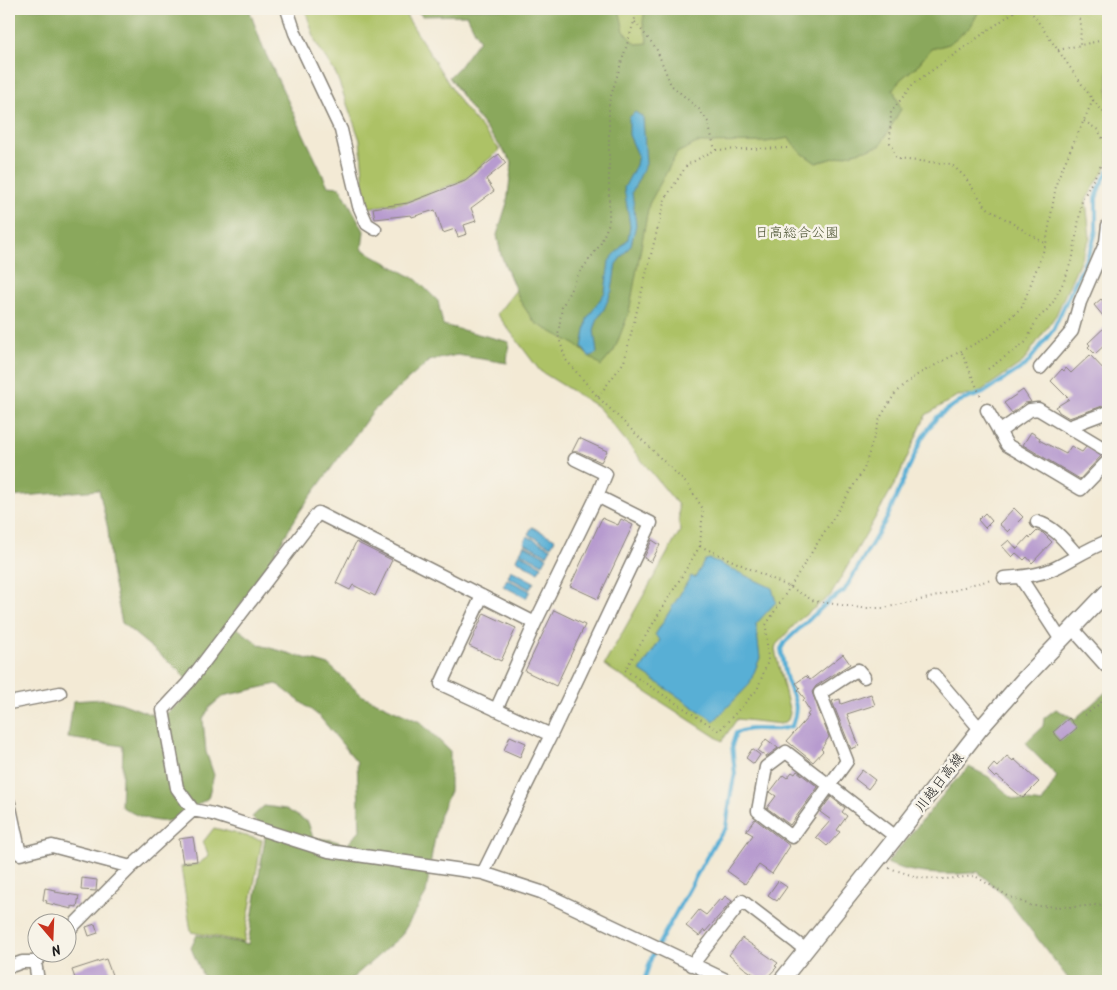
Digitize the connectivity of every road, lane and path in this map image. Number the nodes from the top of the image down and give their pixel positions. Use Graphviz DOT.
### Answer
graph roads {
  1 [pos="287,9"];
  2 [pos="638,9"];
  3 [pos="1018,9"];
  4 [pos="1029,9"];
  5 [pos="1076,9"];
  6 [pos="634,22"];
  7 [pos="1108,39"];
  8 [pos="1080,45"];
  9 [pos="1058,50"];
  10 [pos="1093,100"];
  11 [pos="1108,113"];
  12 [pos="1084,121"];
  13 [pos="787,148"];
  14 [pos="1108,148"];
  15 [pos="715,150"];
  16 [pos="1108,225"];
  17 [pos="375,229"];
  18 [pos="1046,244"];
  19 [pos="961,352"];
  20 [pos="1040,368"];
  21 [pos="988,369"];
  22 [pos="598,397"];
  23 [pos="987,410"];
  24 [pos="1108,412"];
  25 [pos="1068,427"];
  26 [pos="999,432"];
  27 [pos="1108,452"];
  28 [pos="575,460"];
  29 [pos="1108,461"];
  30 [pos="597,496"];
  31 [pos="1037,522"];
  32 [pos="1108,541"];
  33 [pos="700,546"];
  34 [pos="1077,555"];
  35 [pos="1020,577"];
  36 [pos="1004,578"];
  37 [pos="790,587"];
  38 [pos="1108,591"];
  39 [pos="482,596"];
  40 [pos="535,623"];
  41 [pos="1072,628"];
  42 [pos="1061,640"];
  43 [pos="1106,666"];
  44 [pos="934,675"];
  45 [pos="864,677"];
  46 [pos="60,693"];
  47 [pos="1108,696"];
  48 [pos="9,703"];
  49 [pos="496,710"];
  50 [pos="1084,715"];
  51 [pos="980,729"];
  52 [pos="551,735"];
  53 [pos="830,786"];
  54 [pos="9,803"];
  55 [pos="193,810"];
  56 [pos="896,838"];
  57 [pos="875,863"];
  58 [pos="131,867"];
  59 [pos="483,873"];
  60 [pos="1108,904"];
  61 [pos="78,921"];
  62 [pos="806,950"];
  63 [pos="28,962"];
  64 [pos="35,962"];
  65 [pos="14,965"];
  66 [pos="692,965"];
  67 [pos="38,981"];
  68 [pos="728,981"];
  69 [pos="781,981"];
  1 -- 17 [label="street"];
  2 -- 6 [label="path"];
  3 -- 18 [label="path"];
  4 -- 9 [label="path"];
  5 -- 8 [label="path"];
  6 -- 15 [label="path"];
  6 -- 22 [label="path"];
  7 -- 8 [label="path"];
  8 -- 9 [label="path"];
  9 -- 10 [label="path"];
  10 -- 11 [label="path"];
  10 -- 12 [label="path"];
  12 -- 14 [label="path"];
  12 -- 18 [label="path"];
  13 -- 15 [label="path"];
  14 -- 21 [label="path"];
  15 -- 22 [label="path"];
  16 -- 20 [label="street"];
  18 -- 19 [label="path"];
  19 -- 23 [label="path"];
  19 -- 37 [label="path"];
  22 -- 33 [label="path"];
  23 -- 26 [label="street"];
  24 -- 25 [label="street"];
  25 -- 26 [label="street"];
  25 -- 27 [label="street"];
  26 -- 29 [label="street"];
  28 -- 30 [label="street"];
  30 -- 40 [label="street"];
  30 -- 52 [label="street"];
  31 -- 34 [label="street"];
  32 -- 34 [label="street"];
  33 -- 37 [label="path"];
  33 -- 37 [label="path"];
  34 -- 35 [label="street"];
  35 -- 36 [label="street"];
  35 -- 42 [label="street"];
  36 -- 37 [label="path"];
  38 -- 41 [label="main road, 川越日高線"];
  39 -- 40 [label="street"];
  39 -- 49 [label="street"];
  39 -- 55 [label="street"];
  40 -- 49 [label="street"];
  41 -- 42 [label="main road, 川越日高線"];
  41 -- 43 [label="street"];
  42 -- 51 [label="main road, 川越日高線"];
  44 -- 51 [label="street"];
  45 -- 53 [label="street"];
  46 -- 48 [label="street"];
  47 -- 50 [label="path"];
  49 -- 52 [label="street"];
  51 -- 56 [label="main road, 川越日高線"];
  52 -- 59 [label="street"];
  53 -- 53 [label="street"];
  53 -- 56 [label="street"];
  54 -- 58 [label="street"];
  55 -- 58 [label="street"];
  55 -- 59 [label="street"];
  56 -- 57 [label="main road, 川越日高線"];
  57 -- 60 [label="path"];
  57 -- 62 [label="main road, 川越日高線"];
  58 -- 61 [label="street"];
  59 -- 66 [label="street"];
  62 -- 66 [label="street"];
  62 -- 69 [label="main road, 川越日高線"];
  63 -- 65 [label="street"];
  64 -- 67 [label="street"];
  66 -- 68 [label="street"];
}
